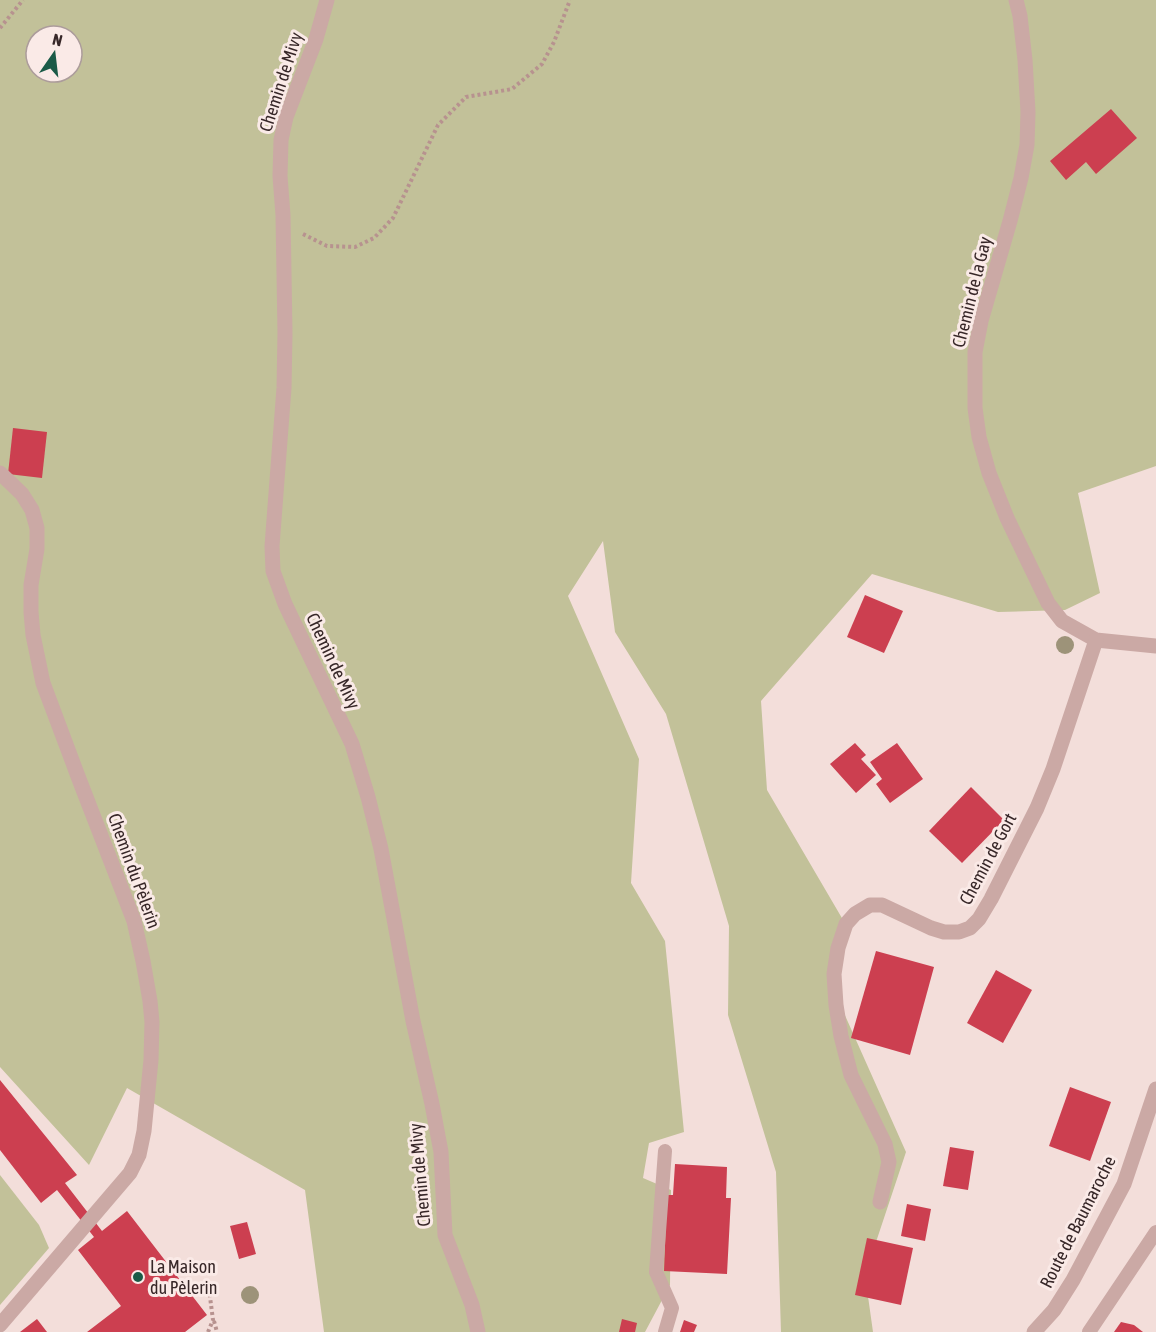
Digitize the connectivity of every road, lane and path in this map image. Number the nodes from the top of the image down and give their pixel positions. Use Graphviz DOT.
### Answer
graph roads {
  1 [pos="23,0"];
  2 [pos="327,0"];
  3 [pos="570,0"];
  4 [pos="1016,0"];
  5 [pos="0,28"];
  6 [pos="283,216"];
  7 [pos="0,473"];
  8 [pos="1096,640"];
  9 [pos="1156,646"];
  10 [pos="1156,1089"];
  11 [pos="665,1151"];
  12 [pos="880,1202"];
  13 [pos="1156,1232"];
  14 [pos="209,1289"];
  15 [pos="213,1320"];
  16 [pos="0,1325"];
  17 [pos="208,1332"];
  18 [pos="217,1332"];
  19 [pos="478,1332"];
  20 [pos="665,1332"];
  21 [pos="1034,1332"];
  22 [pos="1089,1332"];
  1 -- 5 [label="path"];
  2 -- 6 [label="street, Chemin de Mivy"];
  3 -- 6 [label="path"];
  4 -- 8 [label="street, Chemin de la Gay"];
  6 -- 19 [label="street, Chemin de Mivy"];
  7 -- 16 [label="street, Chemin du Pèlerin"];
  8 -- 9 [label="street, Chemin de la Gay"];
  8 -- 12 [label="street, Chemin de Gort"];
  10 -- 21 [label="street, Route de Baumaroche"];
  11 -- 20 [label="lane"];
  13 -- 22 [label="lane"];
  14 -- 15 [label="path"];
  15 -- 17 [label="path"];
  15 -- 18 [label="path"];
}
